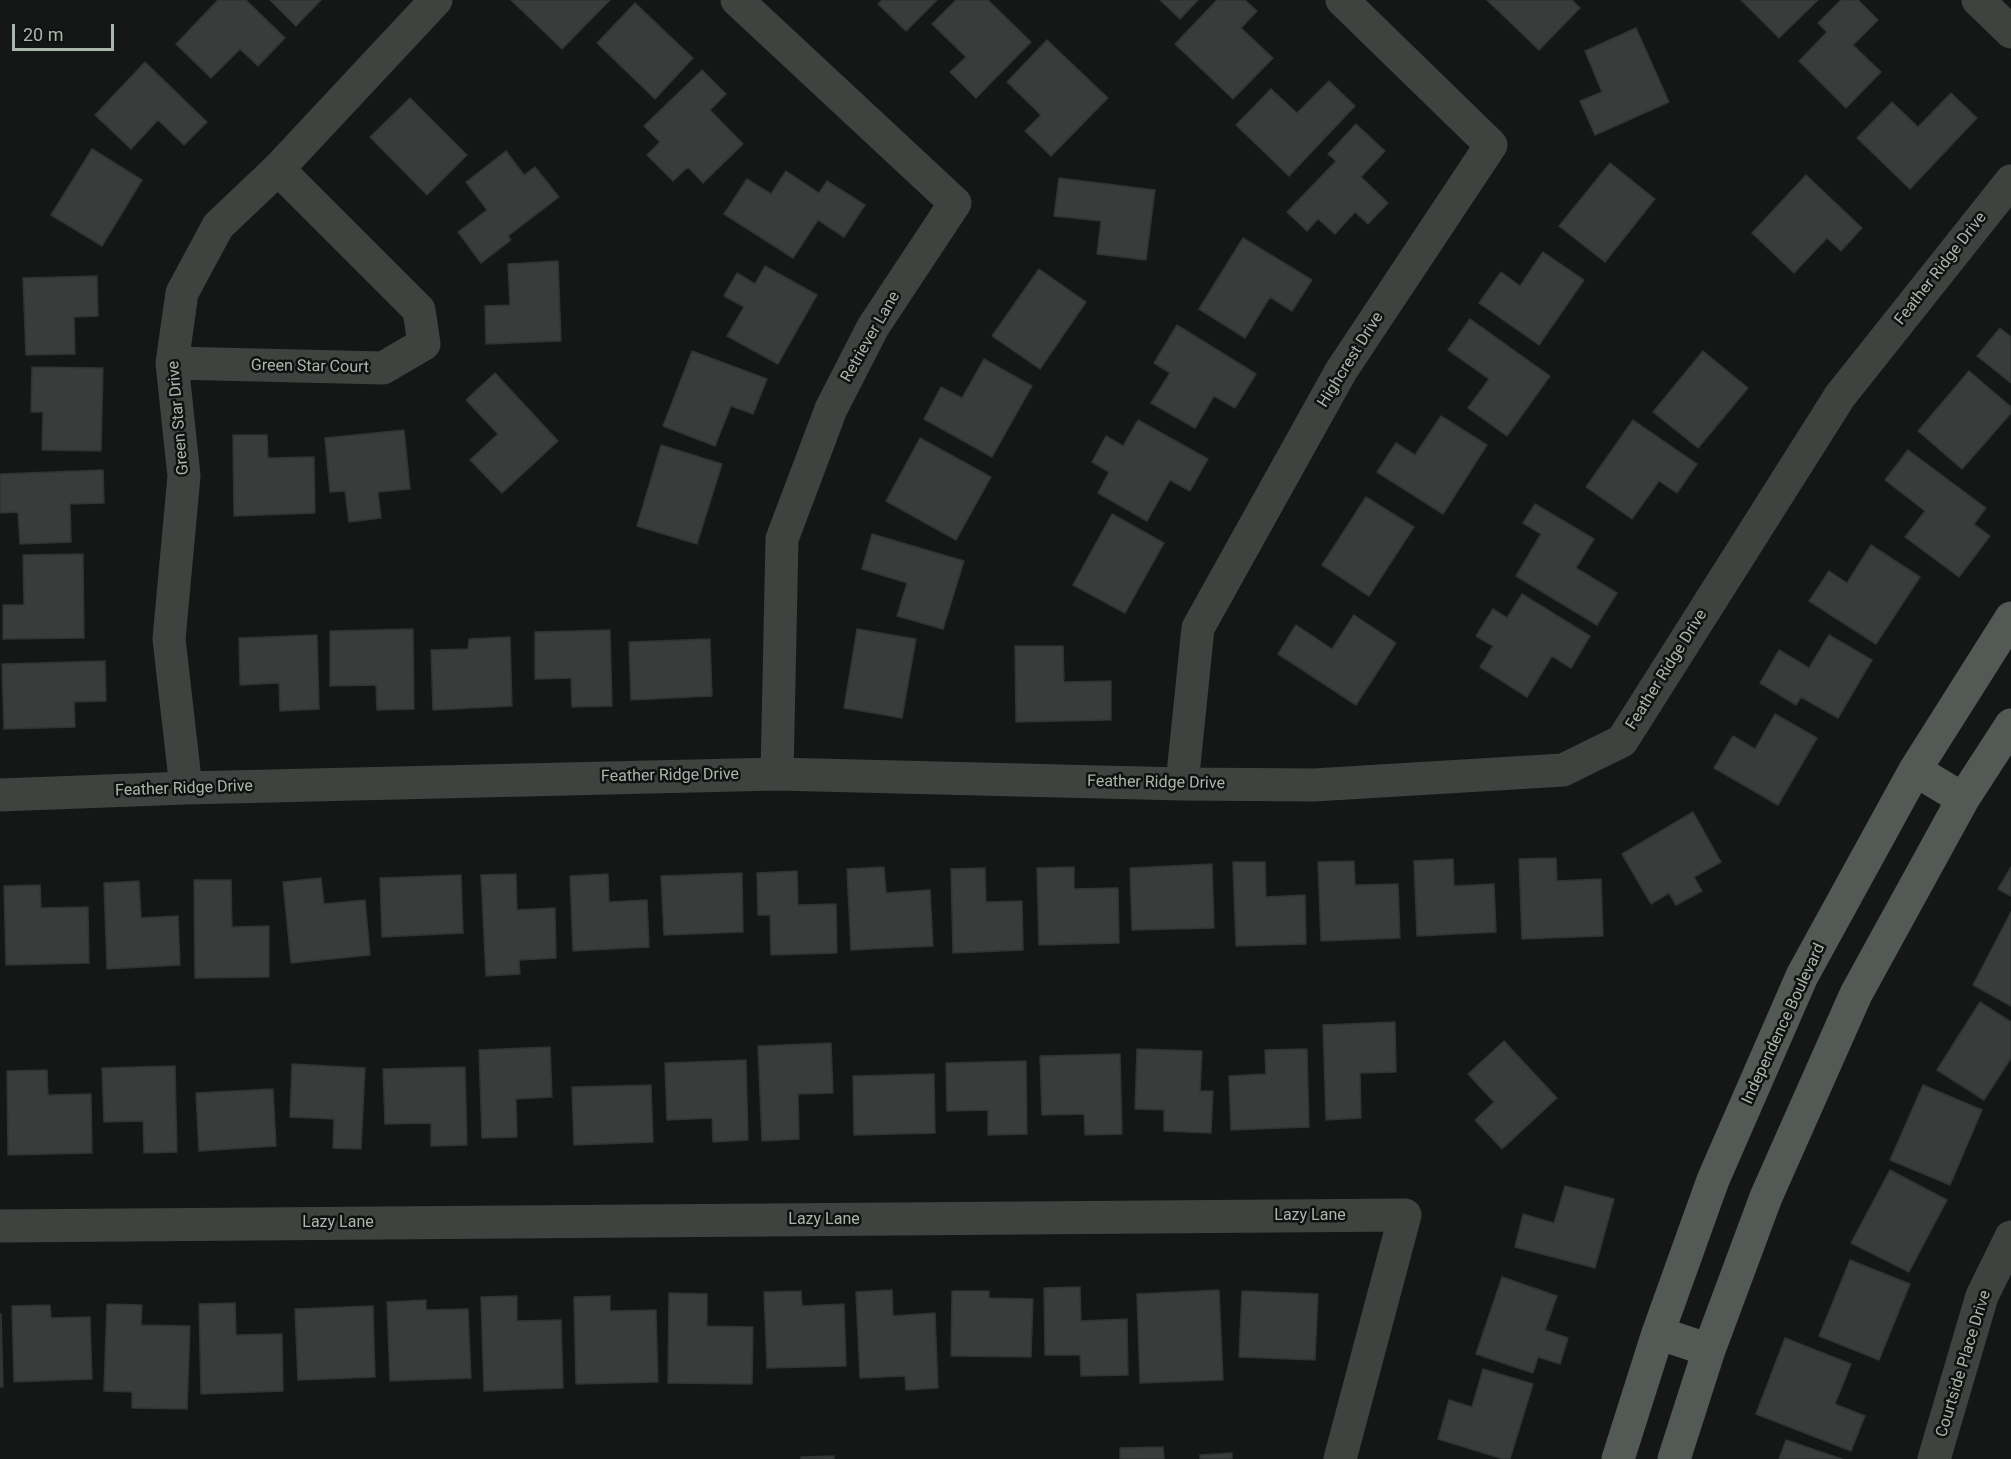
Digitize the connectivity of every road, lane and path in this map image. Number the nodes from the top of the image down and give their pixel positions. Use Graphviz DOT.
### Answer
graph roads {
  1 [pos="436,0"];
  2 [pos="737,0"];
  3 [pos="1342,0"];
  4 [pos="1978,0"];
  5 [pos="2011,32"];
  6 [pos="278,169"];
  7 [pos="2011,181"];
  8 [pos="172,363"];
  9 [pos="2011,618"];
  10 [pos="2011,725"];
  11 [pos="1915,770"];
  12 [pos="777,774"];
  13 [pos="1182,784"];
  14 [pos="186,788"];
  15 [pos="0,795"];
  16 [pos="1963,799"];
  17 [pos="0,1226"];
  18 [pos="2011,1237"];
  19 [pos="1658,1334"];
  20 [pos="1709,1350"];
  21 [pos="1342,1455"];
  22 [pos="1618,1459"];
  23 [pos="1674,1459"];
  24 [pos="1934,1459"];
  1 -- 6 [label="street, Green Star Drive"];
  2 -- 12 [label="street, Retriever Lane"];
  3 -- 13 [label="street, Highcrest Drive"];
  4 -- 5 [label="street"];
  6 -- 8 [label="street, Green Star Drive"];
  6 -- 8 [label="street, Green Star Court"];
  7 -- 13 [label="street, Feather Ridge Drive"];
  8 -- 14 [label="street, Green Star Drive"];
  9 -- 11 [label="main road, Independence Boulevard"];
  10 -- 16 [label="main road"];
  11 -- 16 [label="main road"];
  11 -- 19 [label="main road, Independence Boulevard"];
  12 -- 13 [label="street, Feather Ridge Drive"];
  12 -- 14 [label="street, Feather Ridge Drive"];
  14 -- 15 [label="street, Feather Ridge Drive"];
  16 -- 20 [label="main road"];
  17 -- 21 [label="street, Lazy Lane"];
  18 -- 24 [label="street, Courtside Place Drive"];
  19 -- 20 [label="main road"];
  19 -- 22 [label="main road, Independence Boulevard"];
  20 -- 23 [label="main road"];
}
